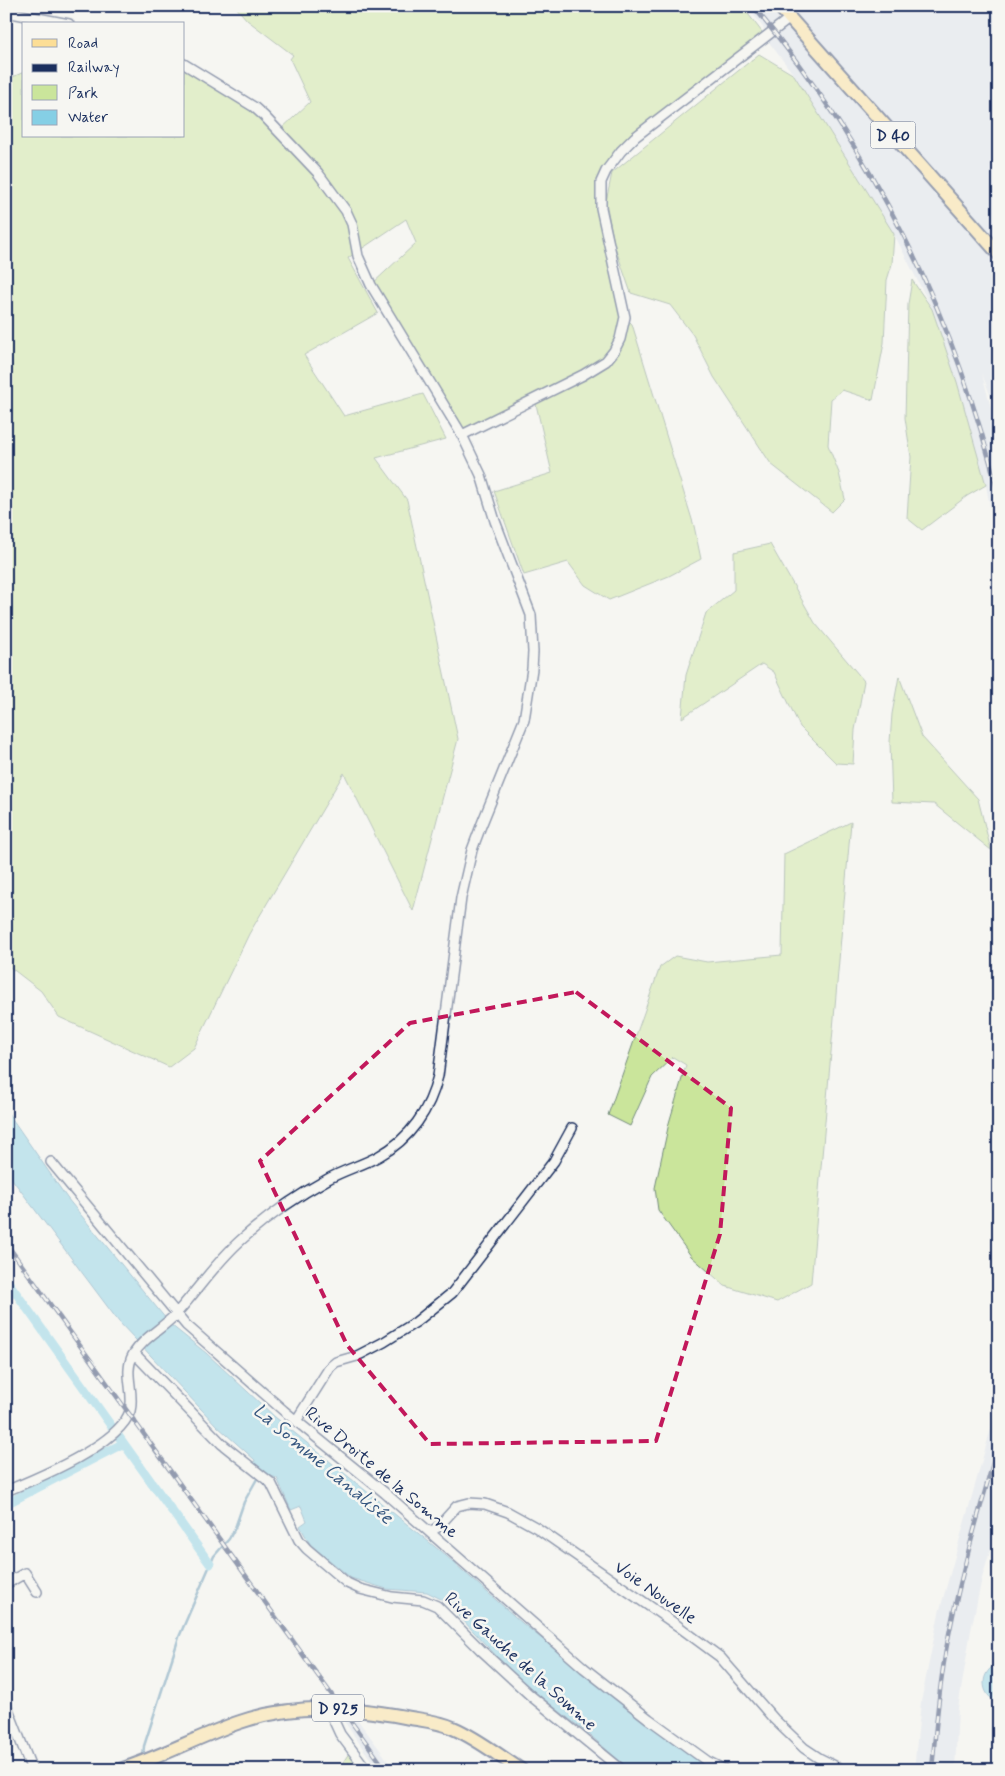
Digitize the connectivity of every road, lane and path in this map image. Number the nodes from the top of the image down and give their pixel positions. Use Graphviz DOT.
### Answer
graph roads {
  1 [pos="6,12"];
  2 [pos="785,13"];
  3 [pos="58,22"];
  4 [pos="185,65"];
  5 [pos="999,254"];
  6 [pos="462,434"];
  7 [pos="572,1128"];
  8 [pos="51,1162"];
  9 [pos="175,1315"];
  10 [pos="136,1351"];
  11 [pos="296,1421"];
  12 [pos="6,1491"];
  13 [pos="430,1532"];
  14 [pos="6,1584"];
  15 [pos="38,1592"];
  16 [pos="6,1704"];
  17 [pos="328,1708"];
  18 [pos="126,1768"];
  19 [pos="32,1770"];
  20 [pos="367,1770"];
  21 [pos="521,1770"];
  22 [pos="622,1770"];
  23 [pos="725,1770"];
  24 [pos="843,1770"];
  1 -- 3 [label="street"];
  2 -- 5 [label="main road, D 40"];
  2 -- 6 [label="street"];
  4 -- 6 [label="street"];
  6 -- 9 [label="street"];
  7 -- 11 [label="street"];
  8 -- 9 [label="street, Rive Droite de la Somme"];
  9 -- 10 [label="street"];
  9 -- 11 [label="street, Rive Droite de la Somme"];
  10 -- 12 [label="street"];
  10 -- 22 [label="street, Rive Gauche de la Somme"];
  11 -- 13 [label="street, Rive Droite de la Somme"];
  13 -- 23 [label="street, Rive Droite de la Somme"];
  13 -- 24 [label="street, Voie Nouvelle"];
  14 -- 15 [label="street"];
  16 -- 19 [label="street"];
  17 -- 18 [label="main road, D 925"];
  17 -- 20 [label="street"];
  17 -- 21 [label="main road, D 925"];
}
